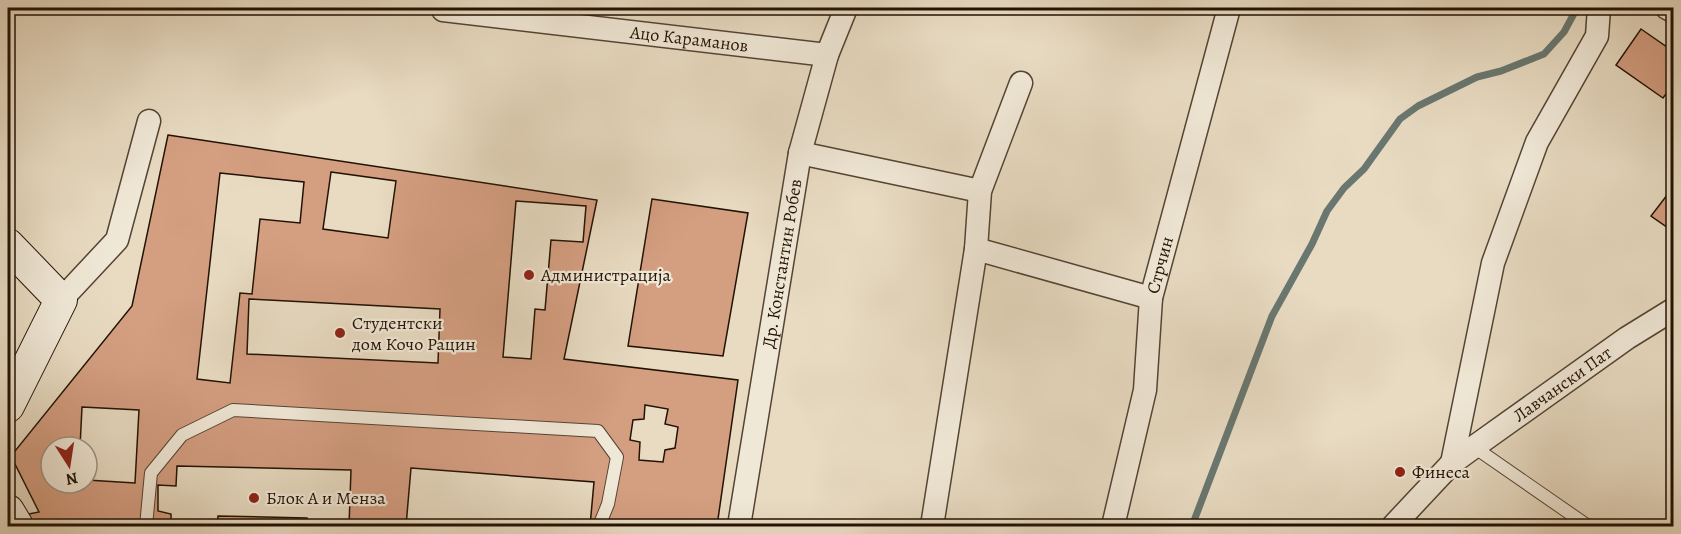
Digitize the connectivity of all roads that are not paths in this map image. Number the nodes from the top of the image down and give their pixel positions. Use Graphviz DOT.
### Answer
graph roads {
  1 [pos="846,8"];
  2 [pos="1229,8"];
  3 [pos="1599,8"];
  4 [pos="1667,8"];
  5 [pos="443,10"];
  6 [pos="1674,12"];
  7 [pos="827,55"];
  8 [pos="1021,83"];
  9 [pos="149,121"];
  10 [pos="800,153"];
  11 [pos="980,191"];
  12 [pos="8,245"];
  13 [pos="976,249"];
  14 [pos="1151,298"];
  15 [pos="61,300"];
  16 [pos="1674,309"];
  17 [pos="8,406"];
  18 [pos="1474,447"];
  19 [pos="1452,463"];
  20 [pos="8,511"];
  21 [pos="17,526"];
  22 [pos="146,526"];
  23 [pos="599,526"];
  24 [pos="739,526"];
  25 [pos="932,526"];
  26 [pos="1113,526"];
  27 [pos="1393,526"];
  28 [pos="1588,526"];
  1 -- 7 [label="street, Др. Константин Робев"];
  2 -- 14 [label="street, Стрчин"];
  3 -- 19 [label="street"];
  4 -- 6 [label="street"];
  5 -- 7 [label="street, Ацо Караманов"];
  7 -- 10 [label="street, Др. Константин Робев"];
  8 -- 11 [label="street"];
  9 -- 15 [label="street"];
  10 -- 11 [label="street"];
  10 -- 24 [label="street, Др. Константин Робев"];
  11 -- 13 [label="street"];
  12 -- 15 [label="street"];
  13 -- 14 [label="street"];
  13 -- 25 [label="street"];
  14 -- 26 [label="street, Стрчин"];
  15 -- 17 [label="street"];
  16 -- 18 [label="street, Лавчански Пат"];
  18 -- 19 [label="street, Лавчански Пат"];
  18 -- 28 [label="lane"];
  19 -- 27 [label="street, Лавчански Пат"];
  20 -- 21 [label="street"];
  22 -- 23 [label="lane"];
}
